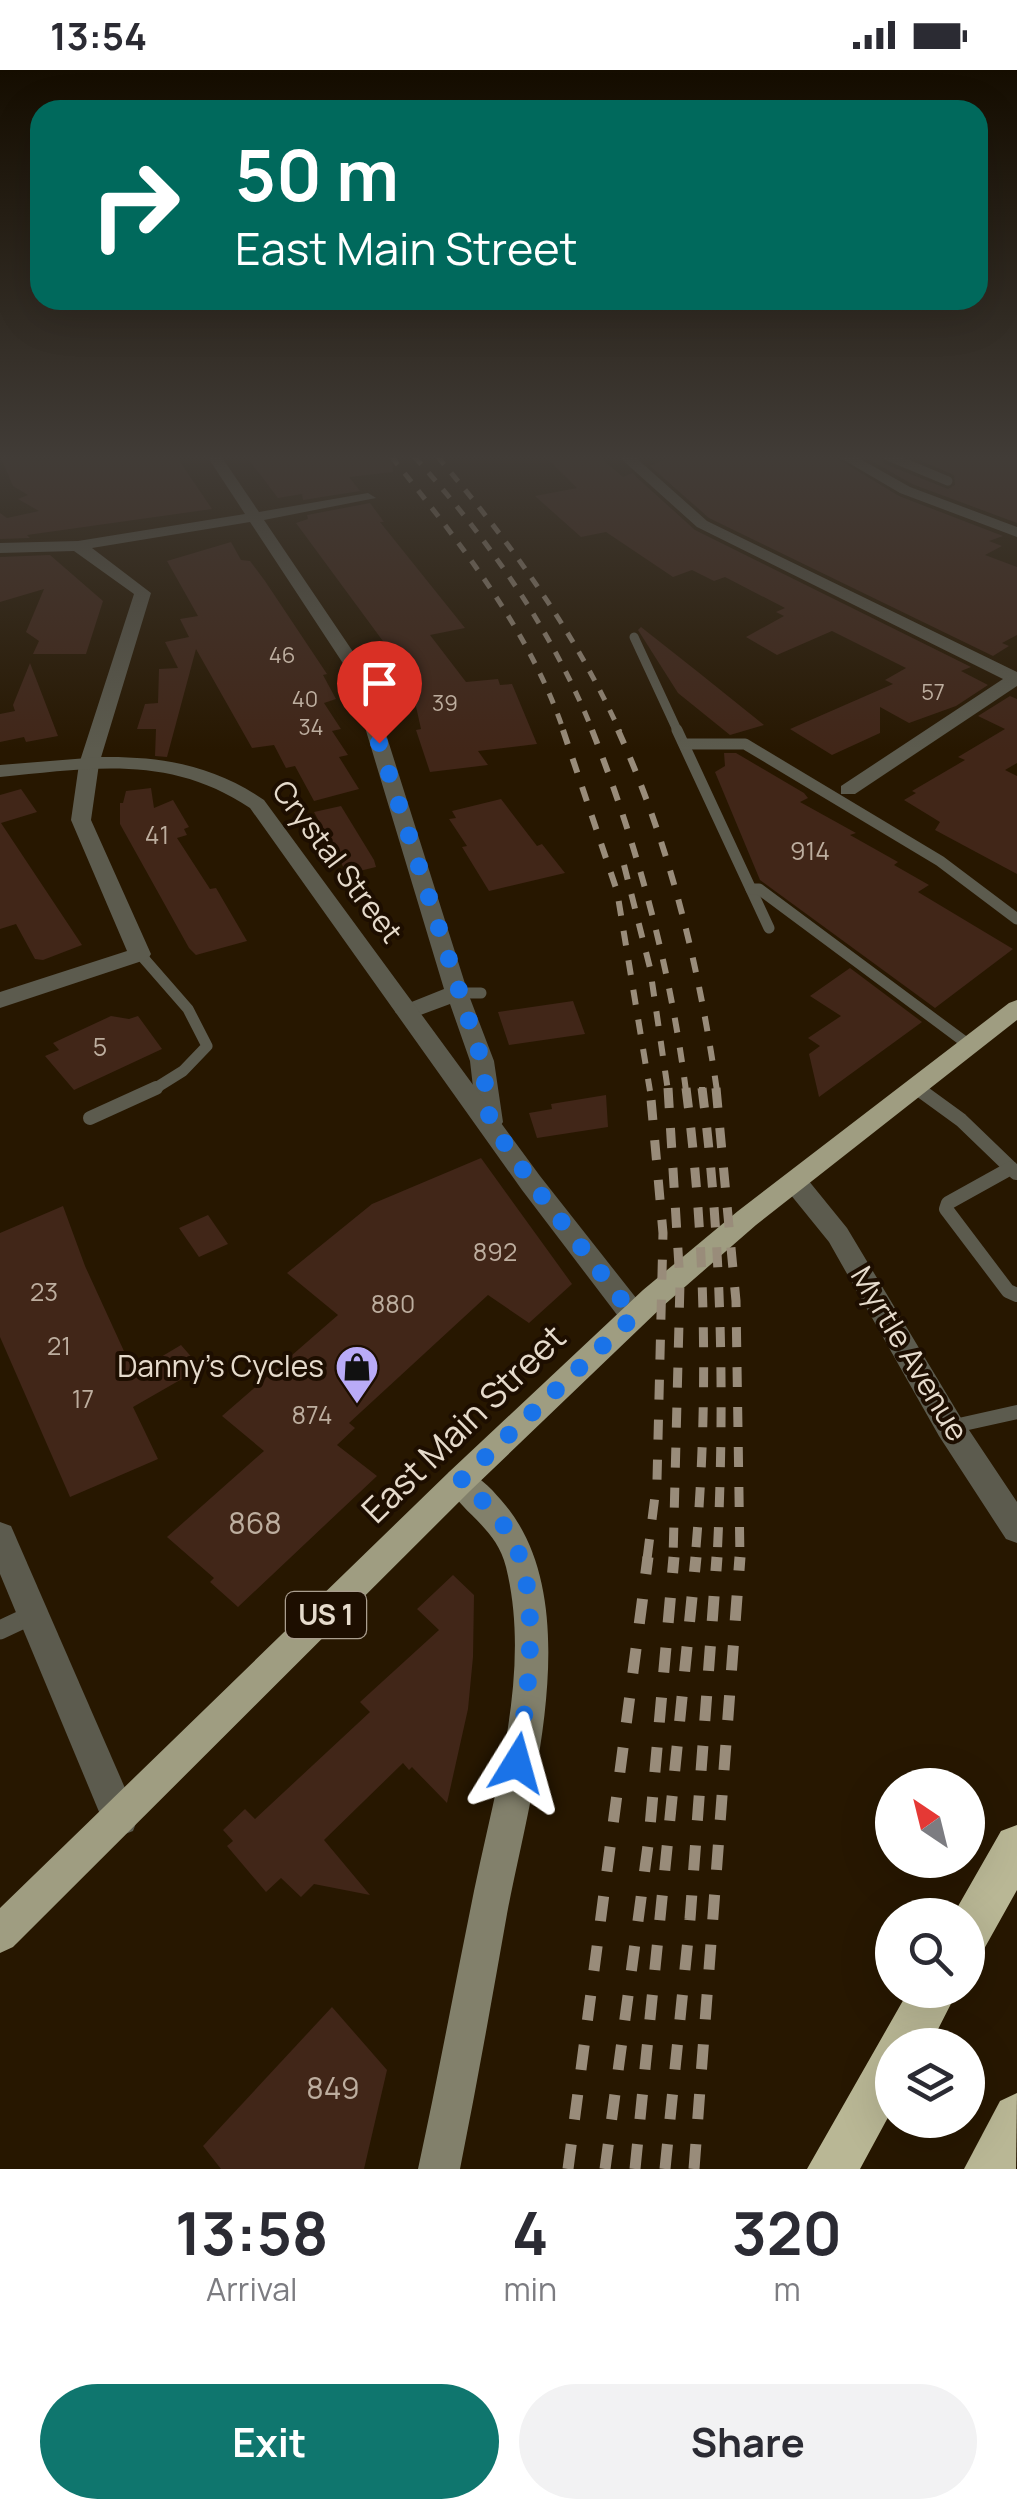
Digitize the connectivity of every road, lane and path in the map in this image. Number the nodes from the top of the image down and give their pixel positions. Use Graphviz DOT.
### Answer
graph roads {
  1 [pos="89,554"];
  2 [pos="279,554"];
  3 [pos="763,554"];
  4 [pos="634,637"];
  5 [pos="1017,678"];
  6 [pos="684,744"];
  7 [pos="89,764"];
  8 [pos="0,772"];
  9 [pos="848,790"];
  10 [pos="751,888"];
  11 [pos="1017,919"];
  12 [pos="770,928"];
  13 [pos="140,954"];
  14 [pos="469,993"];
  15 [pos="0,1000"];
  16 [pos="1017,1008"];
  17 [pos="407,1012"];
  18 [pos="969,1045"];
  19 [pos="915,1087"];
  20 [pos="90,1118"];
  21 [pos="490,1122"];
  22 [pos="1014,1171"];
  23 [pos="795,1182"];
  24 [pos="1017,1296"];
  25 [pos="634,1316"];
  26 [pos="1017,1412"];
  27 [pos="950,1427"];
  28 [pos="460,1481"];
  29 [pos="1017,1529"];
  30 [pos="0,1536"];
  31 [pos="34,1614"];
  32 [pos="0,1630"];
  33 [pos="120,1818"];
  34 [pos="1017,1847"];
  35 [pos="985,1903"];
  36 [pos="0,1934"];
  37 [pos="875,2094"];
  38 [pos="1017,2118"];
  39 [pos="439,2169"];
  40 [pos="832,2169"];
  41 [pos="989,2169"];
  1 -- 7 [label="street"];
  2 -- 14 [label="street"];
  3 -- 5 [label="street"];
  4 -- 6 [label="lane"];
  5 -- 9 [label="street"];
  6 -- 10 [label="lane"];
  6 -- 11 [label="lane"];
  7 -- 8 [label="street, Crystal Street"];
  7 -- 13 [label="street"];
  7 -- 17 [label="street, Crystal Street"];
  10 -- 12 [label="lane"];
  10 -- 18 [label="lane"];
  13 -- 15 [label="street"];
  13 -- 20 [label="lane"];
  14 -- 17 [label="street"];
  14 -- 21 [label="street"];
  16 -- 18 [label="main road, East Main Street / US 1"];
  17 -- 21 [label="street, Crystal Street"];
  18 -- 19 [label="main road, East Main Street / US 1"];
  19 -- 22 [label="lane"];
  19 -- 23 [label="main road, East Main Street / US 1"];
  21 -- 25 [label="street, Crystal Street"];
  22 -- 24 [label="lane"];
  23 -- 25 [label="main road, East Main Street / US 1"];
  23 -- 27 [label="street, Myrtle Avenue"];
  25 -- 28 [label="main road, East Main Street / US 1"];
  26 -- 27 [label="lane"];
  27 -- 29 [label="street, Myrtle Avenue"];
  28 -- 33 [label="main road, East Main Street / US 1"];
  28 -- 39 [label="main road"];
  30 -- 31 [label="street"];
  31 -- 32 [label="lane"];
  31 -- 33 [label="street"];
  33 -- 36 [label="main road, East Main Street / US 1"];
  34 -- 35 [label="highway"];
  37 -- 40 [label="highway"];
  38 -- 41 [label="highway"];
}
